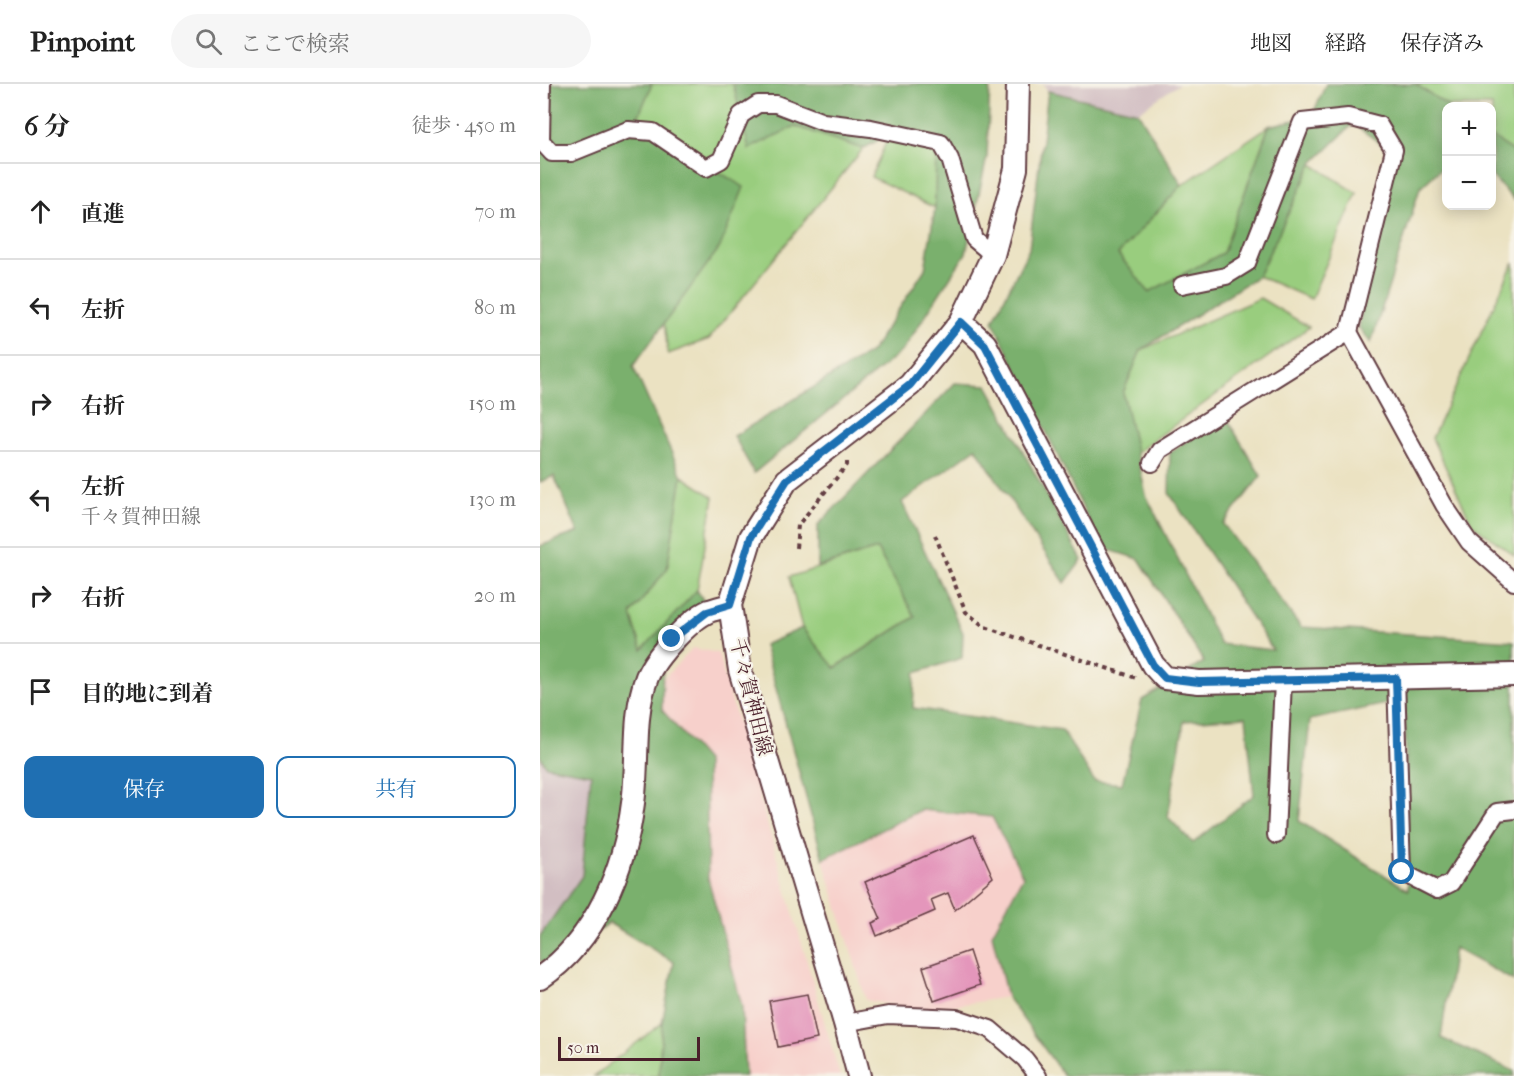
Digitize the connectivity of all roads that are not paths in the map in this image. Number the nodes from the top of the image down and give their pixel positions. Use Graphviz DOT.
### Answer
graph roads {
  1 [pos="542,84"];
  2 [pos="1018,84"];
  3 [pos="993,255"];
  4 [pos="1182,285"];
  5 [pos="961,322"];
  6 [pos="1349,332"];
  7 [pos="1152,463"];
  8 [pos="1514,582"];
  9 [pos="730,605"];
  10 [pos="1514,675"];
  11 [pos="1396,678"];
  12 [pos="1283,681"];
  13 [pos="1514,810"];
  14 [pos="1276,835"];
  15 [pos="540,978"];
  16 [pos="845,1023"];
  17 [pos="859,1076"];
  18 [pos="1038,1076"];
  1 -- 3 [label="street"];
  2 -- 3 [label="street, 千々賀神田線"];
  3 -- 5 [label="street, 千々賀神田線"];
  4 -- 6 [label="street"];
  5 -- 9 [label="street, 千々賀神田線"];
  5 -- 12 [label="street"];
  6 -- 7 [label="street"];
  6 -- 8 [label="street"];
  9 -- 15 [label="street"];
  9 -- 16 [label="street, 千々賀神田線"];
  10 -- 11 [label="street"];
  11 -- 12 [label="street"];
  11 -- 13 [label="street"];
  12 -- 14 [label="street"];
  16 -- 17 [label="street, 千々賀神田線"];
  16 -- 18 [label="street"];
}
